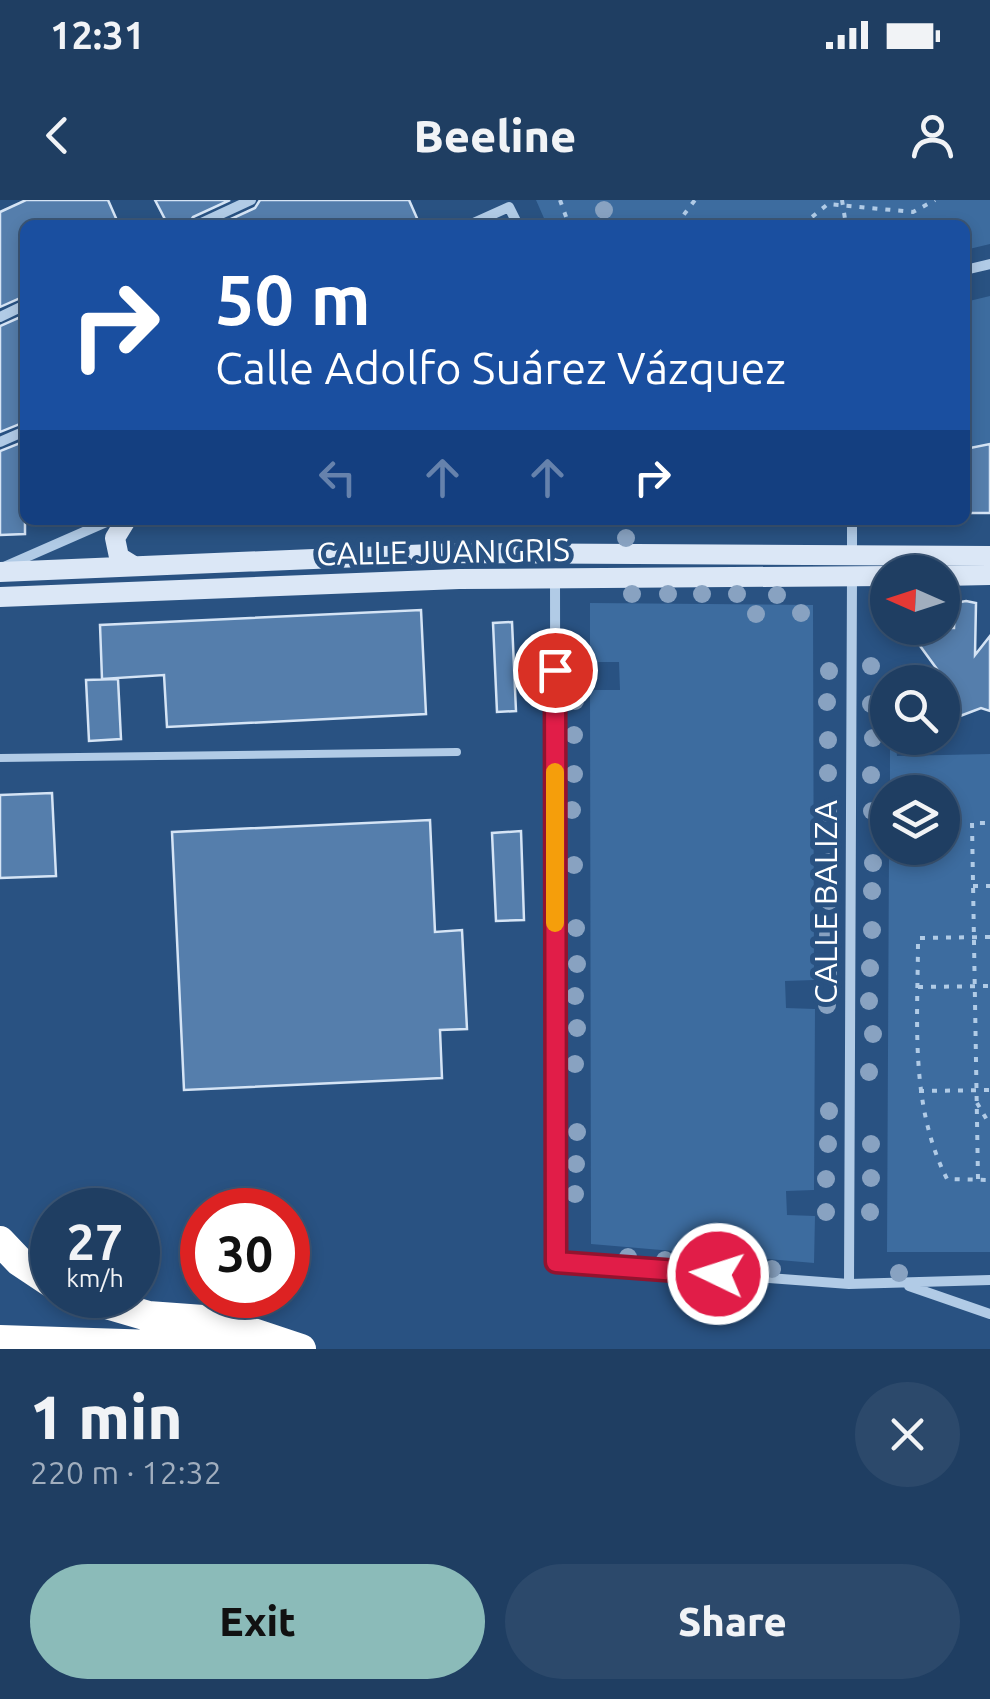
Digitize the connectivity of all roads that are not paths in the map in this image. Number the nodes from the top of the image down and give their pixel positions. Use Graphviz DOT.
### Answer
graph roads {
  1 [pos="250,200"];
  2 [pos="208,220"];
  3 [pos="481,220"];
  4 [pos="516,220"];
  5 [pos="99,525"];
  6 [pos="123,525"];
  7 [pos="852,525"];
  8 [pos="852,554"];
  9 [pos="990,556"];
  10 [pos="132,566"];
  11 [pos="0,570"];
  12 [pos="852,576"];
  13 [pos="870,576"];
  14 [pos="960,576"];
  15 [pos="990,576"];
  16 [pos="554,578"];
  17 [pos="0,597"];
  18 [pos="457,752"];
  19 [pos="0,758"];
  20 [pos="0,1241"];
  21 [pos="30,1268"];
  22 [pos="990,1280"];
  23 [pos="898,1283"];
  24 [pos="849,1284"];
  25 [pos="990,1314"];
  26 [pos="160,1317"];
  27 [pos="0,1340"];
  28 [pos="277,1349"];
  29 [pos="300,1349"];
  1 -- 2 [label="street"];
  3 -- 4 [label="street"];
  5 -- 11 [label="street"];
  6 -- 10 [label="main road"];
  7 -- 8 [label="street, CALLE BALIZA"];
  8 -- 9 [label="main road, CALLE JUAN GRIS"];
  8 -- 10 [label="main road, CALLE JUAN GRIS"];
  8 -- 12 [label="street, CALLE BALIZA"];
  10 -- 11 [label="main road, CALLE JUAN GRIS"];
  12 -- 13 [label="main road, CALLE JUAN GRIS"];
  12 -- 16 [label="main road, CALLE JUAN GRIS"];
  12 -- 24 [label="street, CALLE BALIZA"];
  14 -- 15 [label="main road"];
  16 -- 17 [label="main road, CALLE JUAN GRIS"];
  16 -- 24 [label="street"];
  18 -- 19 [label="lane"];
  20 -- 21 [label="highway"];
  22 -- 23 [label="street"];
  23 -- 24 [label="street"];
  23 -- 25 [label="street"];
  26 -- 29 [label="highway"];
  27 -- 28 [label="highway"];
}
